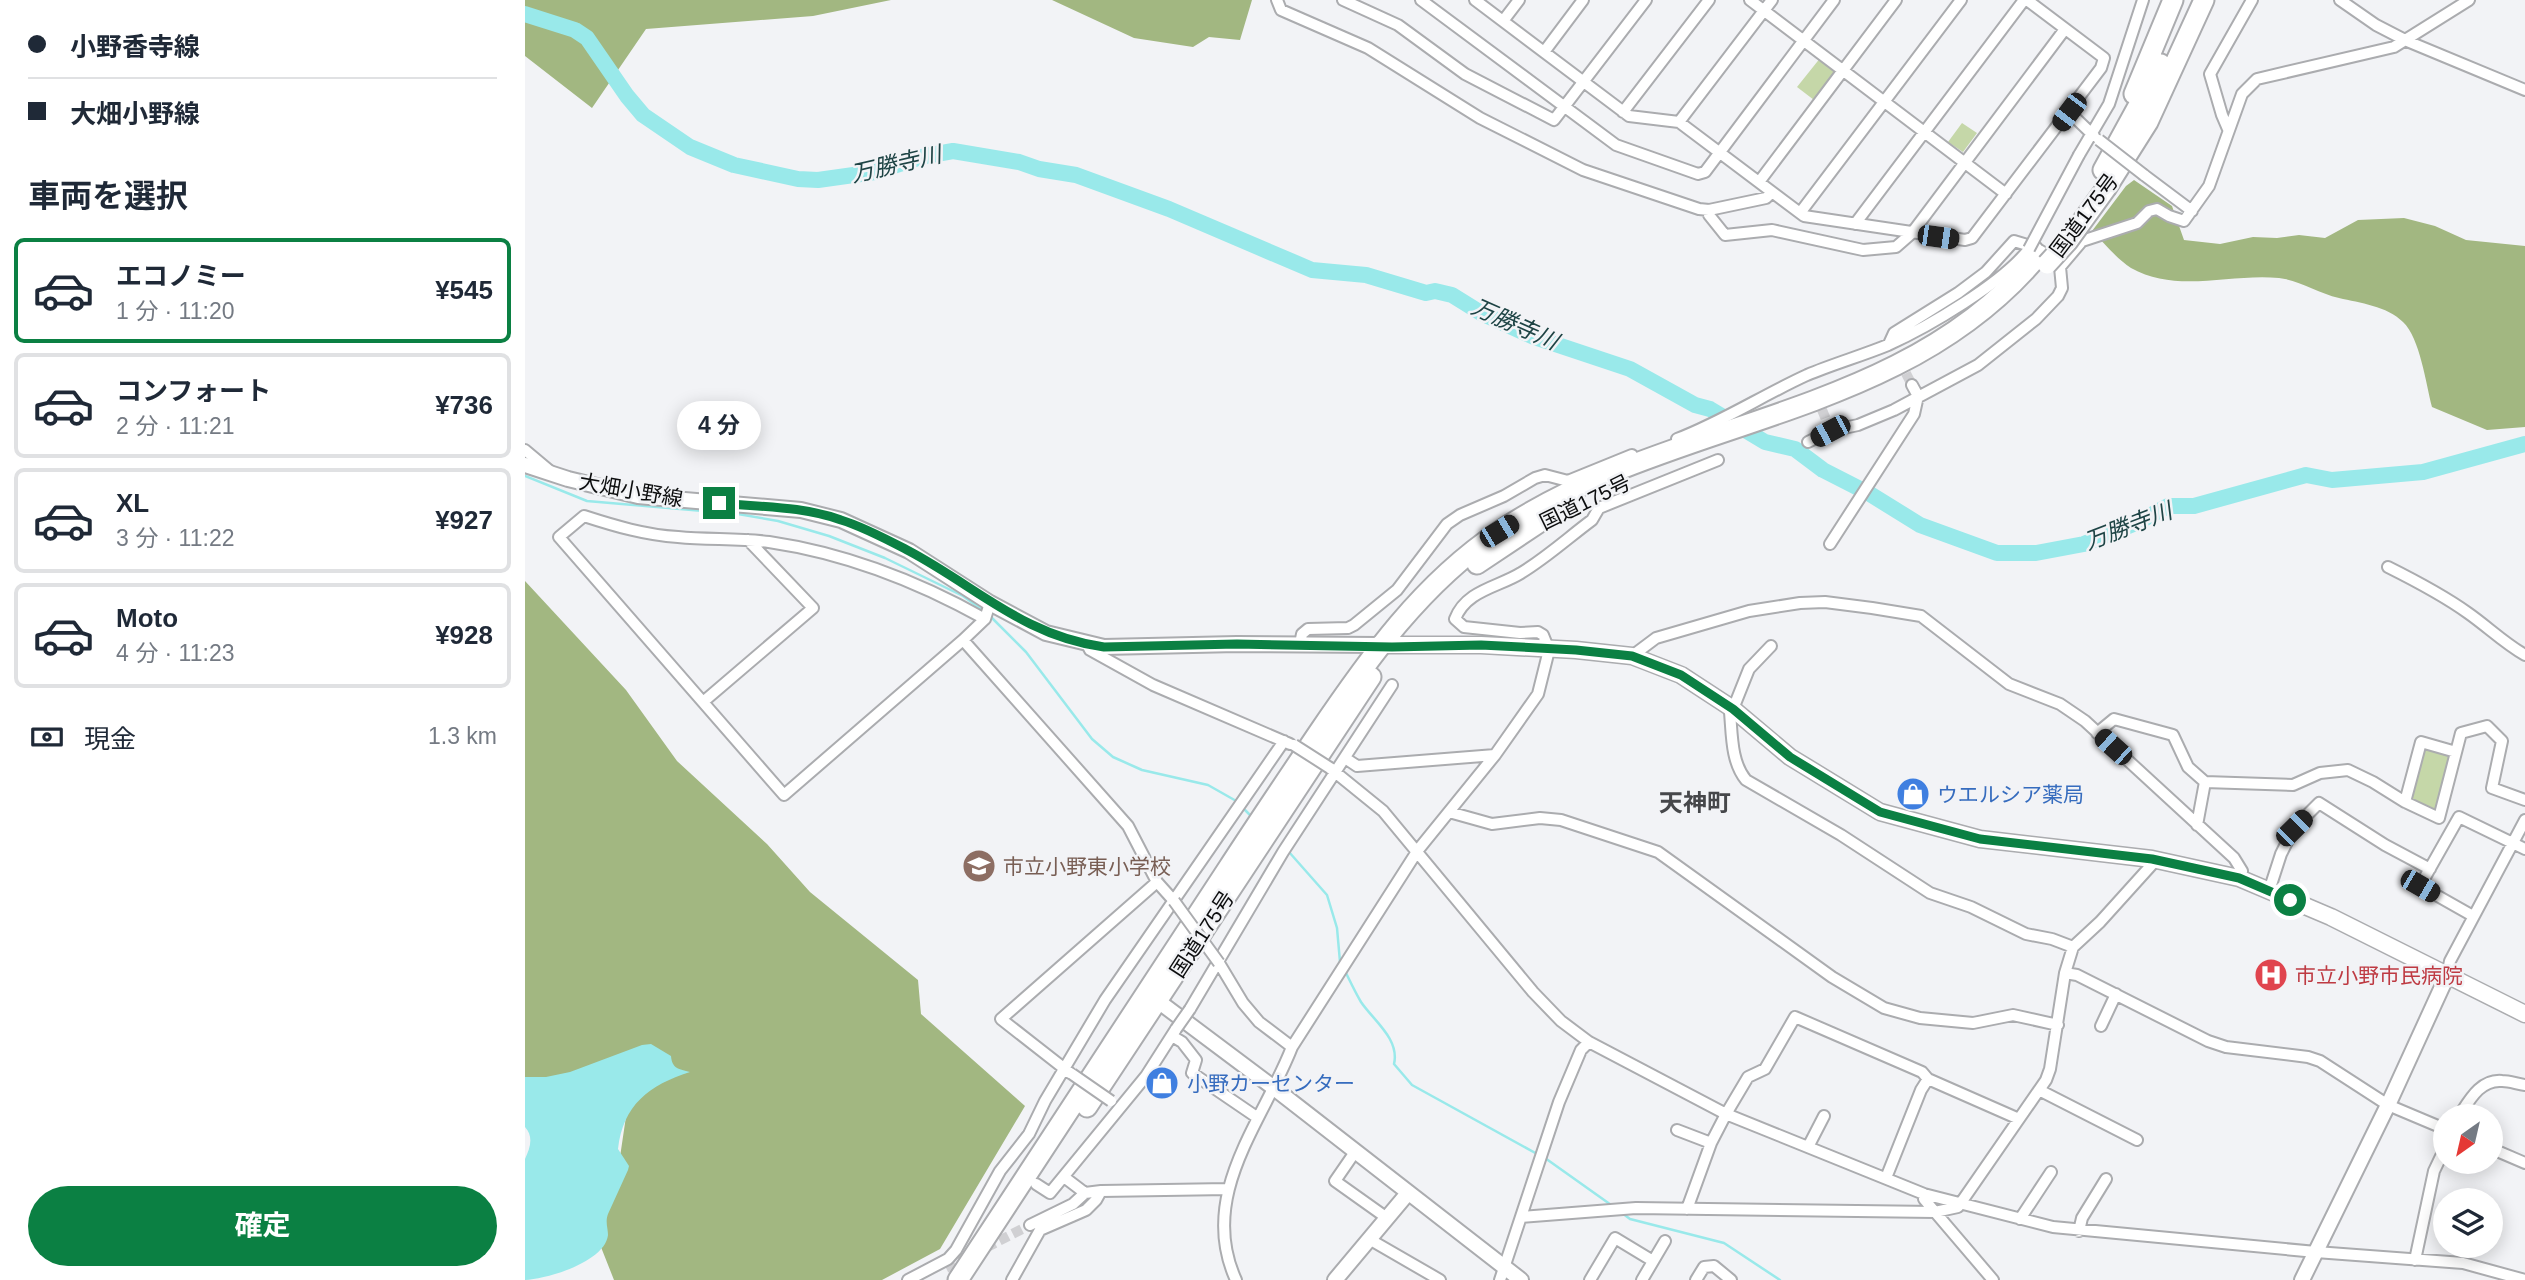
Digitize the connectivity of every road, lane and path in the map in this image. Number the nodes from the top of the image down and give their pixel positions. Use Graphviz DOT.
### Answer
graph roads {
  1 [pos="1277,0"];
  2 [pos="1343,0"];
  3 [pos="1421,0"];
  4 [pos="1475,0"];
  5 [pos="1519,0"];
  6 [pos="1583,0"];
  7 [pos="1646,0"];
  8 [pos="1709,0"];
  9 [pos="1750,0"];
  10 [pos="1772,0"];
  11 [pos="1834,0"];
  12 [pos="1896,0"];
  13 [pos="1961,0"];
  14 [pos="2025,0"];
  15 [pos="2143,0"];
  16 [pos="2173,0"];
  17 [pos="2190,0"];
  18 [pos="2204,0"];
  19 [pos="2214,0"];
  20 [pos="2252,0"];
  21 [pos="2340,0"];
  22 [pos="2469,0"];
  23 [pos="1764,10"];
  24 [pos="1503,21"];
  25 [pos="2065,29"];
  26 [pos="1803,40"];
  27 [pos="2407,41"];
  28 [pos="1543,52"];
  29 [pos="1843,70"];
  30 [pos="1584,82"];
  31 [pos="2525,90"];
  32 [pos="1884,101"];
  33 [pos="1565,107"];
  34 [pos="1623,112"];
  35 [pos="2069,112"];
  36 [pos="1679,122"];
  37 [pos="2228,129"];
  38 [pos="1924,132"];
  39 [pos="2095,137"];
  40 [pos="2133,148"];
  41 [pos="1719,152"];
  42 [pos="1965,162"];
  43 [pos="2104,177"];
  44 [pos="1759,182"];
  45 [pos="1772,192"];
  46 [pos="2006,194"];
  47 [pos="1709,210"];
  48 [pos="2192,211"];
  49 [pos="1800,213"];
  50 [pos="1855,224"];
  51 [pos="1912,233"];
  52 [pos="2044,259"];
  53 [pos="1889,344"];
  54 [pos="1895,355"];
  55 [pos="1912,386"];
  56 [pos="1918,396"];
  57 [pos="1808,442"];
  58 [pos="525,450"];
  59 [pos="1718,460"];
  60 [pos="525,465"];
  61 [pos="554,475"];
  62 [pos="748,540"];
  63 [pos="1830,544"];
  64 [pos="2388,567"];
  65 [pos="990,603"];
  66 [pos="985,619"];
  67 [pos="963,640"];
  68 [pos="1087,644"];
  69 [pos="1300,645"];
  70 [pos="1385,646"];
  71 [pos="1771,646"];
  72 [pos="1549,650"];
  73 [pos="2525,655"];
  74 [pos="1632,656"];
  75 [pos="1392,685"];
  76 [pos="703,702"];
  77 [pos="1733,709"];
  78 [pos="2097,733"];
  79 [pos="1289,743"];
  80 [pos="2456,752"];
  81 [pos="1495,755"];
  82 [pos="1345,758"];
  83 [pos="1333,769"];
  84 [pos="2205,782"];
  85 [pos="2525,800"];
  86 [pos="2405,802"];
  87 [pos="1449,812"];
  88 [pos="2459,817"];
  89 [pos="2439,818"];
  90 [pos="2525,820"];
  91 [pos="2197,825"];
  92 [pos="2513,842"];
  93 [pos="2525,849"];
  94 [pos="1418,850"];
  95 [pos="2156,860"];
  96 [pos="2430,869"];
  97 [pos="2239,878"];
  98 [pos="1157,882"];
  99 [pos="2269,891"];
  100 [pos="1174,901"];
  101 [pos="2473,916"];
  102 [pos="2073,947"];
  103 [pos="1219,963"];
  104 [pos="2065,973"];
  105 [pos="2447,976"];
  106 [pos="2116,994"];
  107 [pos="1152,997"];
  108 [pos="2525,1014"];
  109 [pos="2058,1025"];
  110 [pos="2101,1026"];
  111 [pos="1174,1032"];
  112 [pos="1589,1042"];
  113 [pos="1292,1047"];
  114 [pos="1069,1072"];
  115 [pos="1928,1079"];
  116 [pos="2525,1085"];
  117 [pos="1274,1088"];
  118 [pos="2039,1090"];
  119 [pos="1115,1104"];
  120 [pos="2467,1104"];
  121 [pos="2388,1105"];
  122 [pos="1726,1114"];
  123 [pos="1823,1116"];
  124 [pos="1258,1118"];
  125 [pos="2019,1119"];
  126 [pos="2433,1124"];
  127 [pos="1677,1130"];
  128 [pos="2137,1140"];
  129 [pos="1711,1143"];
  130 [pos="1808,1147"];
  131 [pos="1355,1152"];
  132 [pos="2503,1154"];
  133 [pos="2525,1163"];
  134 [pos="2051,1172"];
  135 [pos="2433,1174"];
  136 [pos="1063,1177"];
  137 [pos="1885,1178"];
  138 [pos="2106,1179"];
  139 [pos="1036,1184"];
  140 [pos="1227,1189"];
  141 [pos="1101,1191"];
  142 [pos="1408,1193"];
  143 [pos="1085,1194"];
  144 [pos="1924,1194"];
  145 [pos="1963,1203"];
  146 [pos="1687,1209"];
  147 [pos="1935,1212"];
  148 [pos="1521,1217"];
  149 [pos="1387,1218"];
  150 [pos="2020,1219"];
  151 [pos="1030,1225"];
  152 [pos="2079,1231"];
  153 [pos="1369,1239"];
  154 [pos="1665,1241"];
  155 [pos="971,1244"];
  156 [pos="2316,1252"];
  157 [pos="2415,1260"];
  158 [pos="1653,1261"];
  159 [pos="1501,1273"];
  160 [pos="952,1274"];
  161 [pos="1432,1278"];
  162 [pos="908,1280"];
  163 [pos="921,1280"];
  164 [pos="972,1280"];
  165 [pos="1013,1280"];
  166 [pos="1236,1280"];
  167 [pos="1335,1280"];
  168 [pos="1521,1280"];
  169 [pos="1590,1280"];
  170 [pos="1642,1280"];
  171 [pos="1696,1280"];
  172 [pos="1731,1280"];
  173 [pos="1993,1280"];
  174 [pos="2302,1280"];
  175 [pos="2525,1280"];
  1 -- 47 [label="street"];
  2 -- 33 [label="street"];
  3 -- 33 [label="street"];
  4 -- 24 [label="street"];
  5 -- 24 [label="street"];
  6 -- 28 [label="street"];
  7 -- 30 [label="street"];
  8 -- 34 [label="street"];
  9 -- 23 [label="street"];
  10 -- 23 [label="street"];
  11 -- 26 [label="street"];
  12 -- 29 [label="street"];
  13 -- 32 [label="street"];
  14 -- 25 [label="street"];
  14 -- 38 [label="street"];
  15 -- 39 [label="street"];
  16 -- 43 [label="highway"];
  17 -- 43 [label="highway, 国道175号"];
  18 -- 40 [label="highway, 国道175号"];
  19 -- 40 [label="highway"];
  20 -- 37 [label="street"];
  21 -- 27 [label="street"];
  22 -- 27 [label="street"];
  23 -- 26 [label="street"];
  23 -- 36 [label="street"];
  24 -- 28 [label="street"];
  25 -- 35 [label="street"];
  25 -- 42 [label="street"];
  26 -- 29 [label="street"];
  26 -- 41 [label="street"];
  27 -- 31 [label="street"];
  27 -- 37 [label="street"];
  28 -- 30 [label="street"];
  29 -- 32 [label="street"];
  29 -- 44 [label="street"];
  30 -- 33 [label="street"];
  30 -- 34 [label="street"];
  32 -- 38 [label="street"];
  32 -- 49 [label="street"];
  33 -- 41 [label="street"];
  34 -- 36 [label="street"];
  35 -- 39 [label="street"];
  35 -- 46 [label="street"];
  36 -- 41 [label="street"];
  37 -- 48 [label="street"];
  38 -- 42 [label="street"];
  38 -- 50 [label="street"];
  39 -- 48 [label="street, bridge"];
  39 -- 52 [label="street, bridge"];
  40 -- 43 [label="highway, 国道175号"];
  41 -- 44 [label="street"];
  42 -- 46 [label="street"];
  42 -- 51 [label="street"];
  43 -- 52 [label="highway, 国道175号, bridge"];
  44 -- 45 [label="street"];
  45 -- 47 [label="street"];
  45 -- 49 [label="street"];
  46 -- 51 [label="street"];
  47 -- 51 [label="street"];
  48 -- 52 [label="street"];
  49 -- 50 [label="street"];
  50 -- 51 [label="street"];
  52 -- 53 [label="street"];
  52 -- 53 [label="street"];
  52 -- 56 [label="street"];
  52 -- 70 [label="highway, 国道175号"];
  53 -- 54 [label="street"];
  53 -- 69 [label="street"];
  55 -- 56 [label="street"];
  56 -- 57 [label="street"];
  56 -- 63 [label="street"];
  58 -- 61 [label="street"];
  59 -- 72 [label="street"];
  60 -- 61 [label="street, 大畑小野線"];
  61 -- 65 [label="street, 大畑小野線"];
  62 -- 66 [label="street"];
  62 -- 76 [label="street"];
  62 -- 76 [label="street"];
  64 -- 73 [label="street"];
  65 -- 66 [label="street"];
  65 -- 68 [label="street, 大畑小野線"];
  66 -- 67 [label="street"];
  67 -- 76 [label="street"];
  67 -- 98 [label="street"];
  68 -- 69 [label="street, 大畑小野線"];
  68 -- 79 [label="street"];
  69 -- 70 [label="street, 大畑小野線"];
  70 -- 72 [label="main road"];
  70 -- 107 [label="highway, 国道175号"];
  71 -- 77 [label="street"];
  72 -- 74 [label="main road"];
  72 -- 81 [label="street"];
  74 -- 77 [label="main road"];
  74 -- 78 [label="street"];
  75 -- 82 [label="street"];
  77 -- 95 [label="main road"];
  77 -- 102 [label="street"];
  78 -- 84 [label="street"];
  78 -- 91 [label="street"];
  79 -- 83 [label="street, bridge"];
  79 -- 100 [label="street"];
  80 -- 85 [label="street"];
  80 -- 86 [label="street"];
  80 -- 89 [label="street"];
  81 -- 82 [label="street"];
  81 -- 87 [label="street"];
  82 -- 83 [label="street"];
  83 -- 94 [label="street"];
  83 -- 103 [label="street"];
  84 -- 86 [label="street"];
  84 -- 91 [label="street"];
  86 -- 89 [label="street"];
  87 -- 94 [label="street"];
  87 -- 109 [label="street"];
  88 -- 89 [label="street"];
  88 -- 92 [label="street"];
  88 -- 96 [label="street"];
  90 -- 92 [label="street"];
  91 -- 97 [label="street"];
  92 -- 93 [label="street"];
  92 -- 101 [label="street"];
  94 -- 112 [label="street"];
  94 -- 113 [label="street"];
  95 -- 97 [label="main road"];
  95 -- 102 [label="street"];
  96 -- 99 [label="street"];
  96 -- 101 [label="street"];
  97 -- 99 [label="main road"];
  98 -- 100 [label="street"];
  98 -- 114 [label="street"];
  99 -- 105 [label="main road"];
  100 -- 103 [label="street, bridge"];
  100 -- 114 [label="street"];
  101 -- 105 [label="street"];
  102 -- 104 [label="street"];
  103 -- 111 [label="street, bridge"];
  103 -- 113 [label="street"];
  104 -- 106 [label="street"];
  104 -- 109 [label="street"];
  105 -- 108 [label="main road"];
  105 -- 121 [label="street"];
  106 -- 110 [label="street"];
  106 -- 121 [label="street"];
  107 -- 117 [label="street"];
  107 -- 139 [label="highway, 国道175号"];
  107 -- 155 [label="highway, 国道175号"];
  109 -- 118 [label="street"];
  111 -- 119 [label="street"];
  111 -- 124 [label="street"];
  112 -- 122 [label="street"];
  112 -- 148 [label="street"];
  113 -- 117 [label="street"];
  114 -- 119 [label="street, bridge"];
  114 -- 155 [label="street"];
  115 -- 122 [label="street"];
  115 -- 125 [label="street"];
  115 -- 137 [label="street"];
  116 -- 120 [label="street"];
  117 -- 124 [label="street"];
  117 -- 131 [label="street"];
  118 -- 125 [label="street"];
  118 -- 128 [label="street"];
  119 -- 136 [label="street"];
  121 -- 126 [label="street"];
  121 -- 156 [label="street"];
  122 -- 129 [label="street"];
  122 -- 130 [label="street"];
  123 -- 130 [label="street"];
  124 -- 140 [label="street"];
  125 -- 145 [label="street"];
  127 -- 129 [label="street"];
  129 -- 146 [label="street"];
  130 -- 137 [label="street"];
  131 -- 142 [label="street"];
  131 -- 149 [label="street"];
  132 -- 133 [label="street"];
  134 -- 150 [label="street"];
  135 -- 157 [label="street"];
  136 -- 139 [label="street"];
  136 -- 143 [label="street"];
  137 -- 144 [label="street"];
  138 -- 152 [label="street"];
  139 -- 164 [label="highway, 国道175号"];
  140 -- 141 [label="street"];
  140 -- 166 [label="street"];
  141 -- 143 [label="street"];
  141 -- 165 [label="street"];
  142 -- 149 [label="street"];
  142 -- 159 [label="street"];
  143 -- 151 [label="street"];
  144 -- 145 [label="street"];
  144 -- 147 [label="street"];
  145 -- 147 [label="street"];
  145 -- 150 [label="street"];
  146 -- 147 [label="street"];
  146 -- 148 [label="street"];
  147 -- 173 [label="street"];
  148 -- 159 [label="street"];
  149 -- 153 [label="street"];
  150 -- 152 [label="street"];
  152 -- 156 [label="street"];
  153 -- 161 [label="street"];
  153 -- 167 [label="street"];
  154 -- 158 [label="street"];
  155 -- 160 [label="highway, 国道175号"];
  155 -- 162 [label="street"];
  156 -- 157 [label="street"];
  156 -- 174 [label="street"];
  157 -- 175 [label="street"];
  158 -- 169 [label="street"];
  158 -- 170 [label="street"];
  159 -- 168 [label="street"];
  160 -- 163 [label="street"];
  171 -- 172 [label="street"];
}
